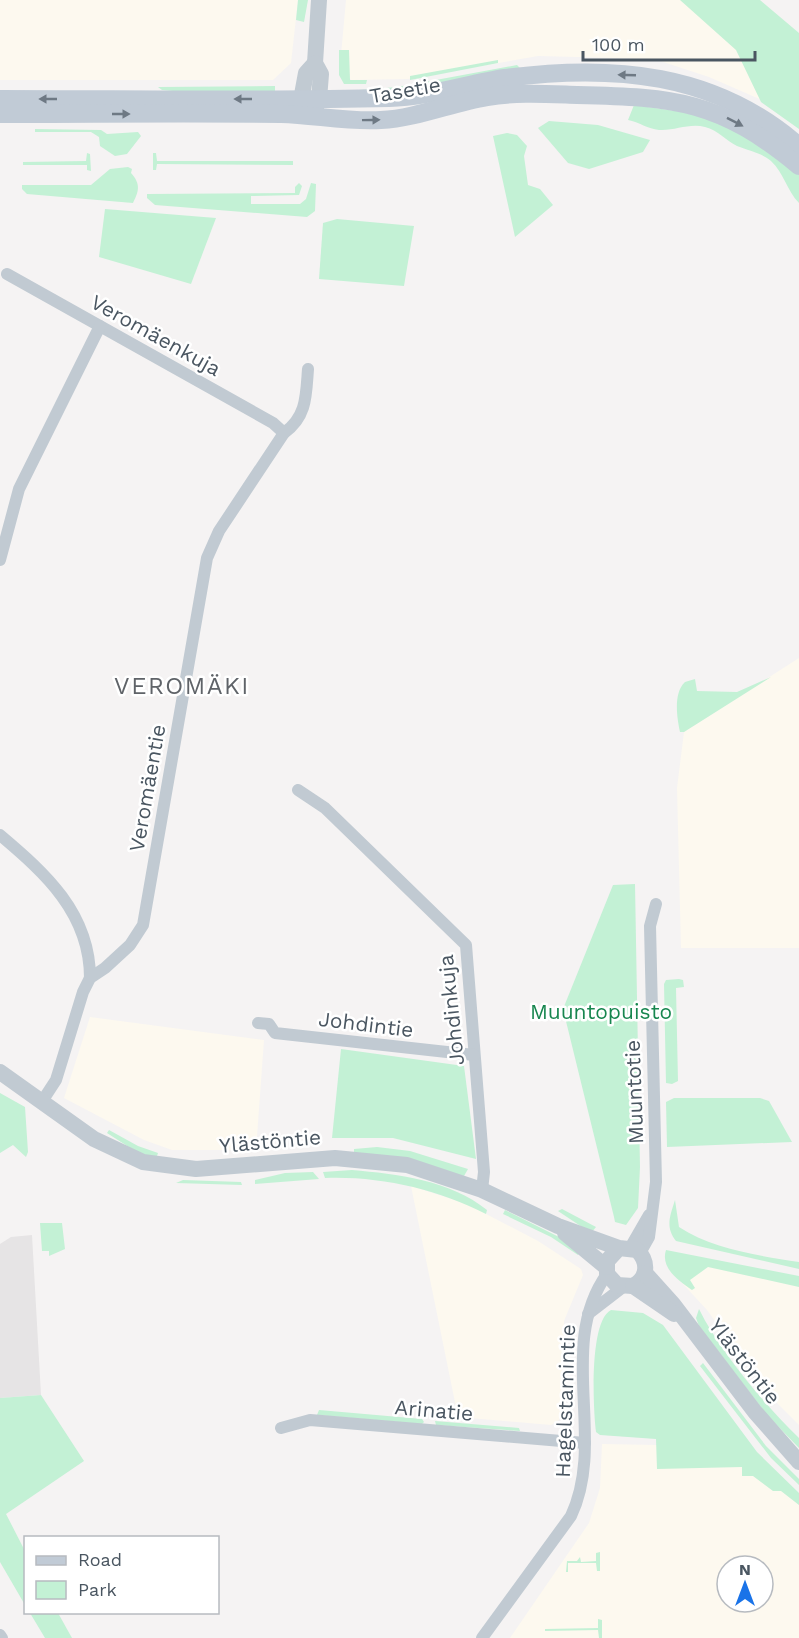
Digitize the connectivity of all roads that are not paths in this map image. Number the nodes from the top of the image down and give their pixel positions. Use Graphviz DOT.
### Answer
graph roads {
  1 [pos="319,0"];
  2 [pos="0,99"];
  3 [pos="308,107"];
  4 [pos="0,114"];
  5 [pos="799,146"];
  6 [pos="799,166"];
  7 [pos="7,274"];
  8 [pos="100,326"];
  9 [pos="308,369"];
  10 [pos="284,433"];
  11 [pos="0,560"];
  12 [pos="298,790"];
  13 [pos="0,835"];
  14 [pos="656,904"];
  15 [pos="90,978"];
  16 [pos="258,1023"];
  17 [pos="474,1055"];
  18 [pos="0,1072"];
  19 [pos="41,1103"];
  20 [pos="482,1190"];
  21 [pos="558,1226"];
  22 [pos="630,1250"];
  23 [pos="607,1271"];
  24 [pos="645,1273"];
  25 [pos="628,1286"];
  26 [pos="587,1315"];
  27 [pos="686,1320"];
  28 [pos="281,1428"];
  29 [pos="585,1443"];
  30 [pos="797,1458"];
  31 [pos="482,1638"];
  1 -- 3 [label="street"];
  3 -- 2 [label="main road, Tasetie, one-way"];
  4 -- 3 [label="main road, Tasetie, one-way"];
  5 -- 3 [label="main road, Tasetie, one-way"];
  3 -- 6 [label="main road, Tasetie, one-way"];
  7 -- 8 [label="street, Veromäenkuja"];
  8 -- 10 [label="street, Veromäenkuja"];
  8 -- 11 [label="street"];
  9 -- 10 [label="street, Veromäentie"];
  10 -- 15 [label="street, Veromäentie"];
  12 -- 17 [label="street, Johdinkuja"];
  13 -- 15 [label="street"];
  14 -- 22 [label="street, Muuntotie"];
  15 -- 19 [label="street"];
  16 -- 17 [label="street, Johdintie"];
  17 -- 20 [label="street, Johdinkuja"];
  18 -- 19 [label="street, Ylästöntie"];
  19 -- 20 [label="street, Ylästöntie"];
  20 -- 21 [label="street, Ylästöntie"];
  21 -- 22 [label="street, Ylästöntie"];
  21 -- 23 [label="street, Ylästöntie"];
  22 -- 23 [label="street"];
  22 -- 24 [label="street, Ylästöntie"];
  23 -- 25 [label="street, Ylästöntie"];
  23 -- 26 [label="street, Hagelstamintie"];
  24 -- 25 [label="street"];
  24 -- 27 [label="street, Ylästöntie"];
  25 -- 26 [label="street, Hagelstamintie"];
  25 -- 27 [label="street, Ylästöntie"];
  26 -- 29 [label="street, Hagelstamintie"];
  27 -- 30 [label="street, Ylästöntie"];
  28 -- 29 [label="street, Arinatie"];
  29 -- 31 [label="street, Hagelstamintie"];
}
